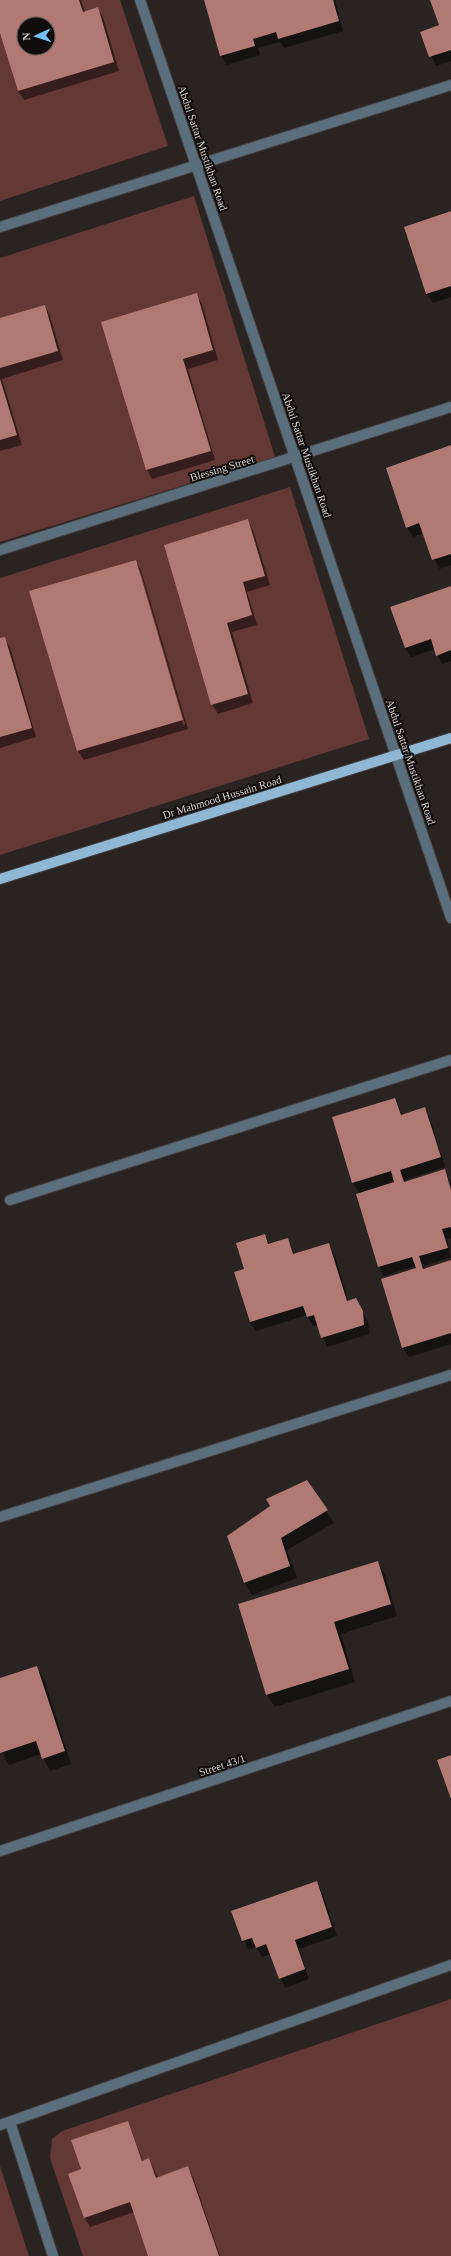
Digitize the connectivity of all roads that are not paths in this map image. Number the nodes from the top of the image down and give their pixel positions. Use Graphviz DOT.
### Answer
graph roads {
  1 [pos="140,0"];
  2 [pos="451,85"];
  3 [pos="196,166"];
  4 [pos="0,227"];
  5 [pos="451,407"];
  6 [pos="295,458"];
  7 [pos="0,550"];
  8 [pos="451,738"];
  9 [pos="396,755"];
  10 [pos="0,879"];
  11 [pos="451,918"];
  12 [pos="451,1060"];
  13 [pos="10,1200"];
  14 [pos="451,1375"];
  15 [pos="0,1517"];
  16 [pos="451,1701"];
  17 [pos="0,1850"];
  18 [pos="451,1965"];
  19 [pos="10,2122"];
  20 [pos="0,2125"];
  21 [pos="53,2256"];
  1 -- 3 [label="street, Abdul Sattar Mustikhan Road"];
  2 -- 3 [label="street"];
  3 -- 4 [label="street"];
  3 -- 6 [label="street, Abdul Sattar Mustikhan Road"];
  5 -- 6 [label="street, Blessing Street"];
  6 -- 7 [label="street, Blessing Street"];
  6 -- 9 [label="street, Abdul Sattar Mustikhan Road"];
  8 -- 9 [label="main road, Dr Mahmood Hussain Road"];
  9 -- 10 [label="main road, Dr Mahmood Hussain Road"];
  9 -- 11 [label="street, Abdul Sattar Mustikhan Road"];
  12 -- 13 [label="street"];
  14 -- 15 [label="street"];
  16 -- 17 [label="street, Street 43/1"];
  18 -- 19 [label="street"];
  19 -- 20 [label="street"];
  19 -- 21 [label="street"];
}
